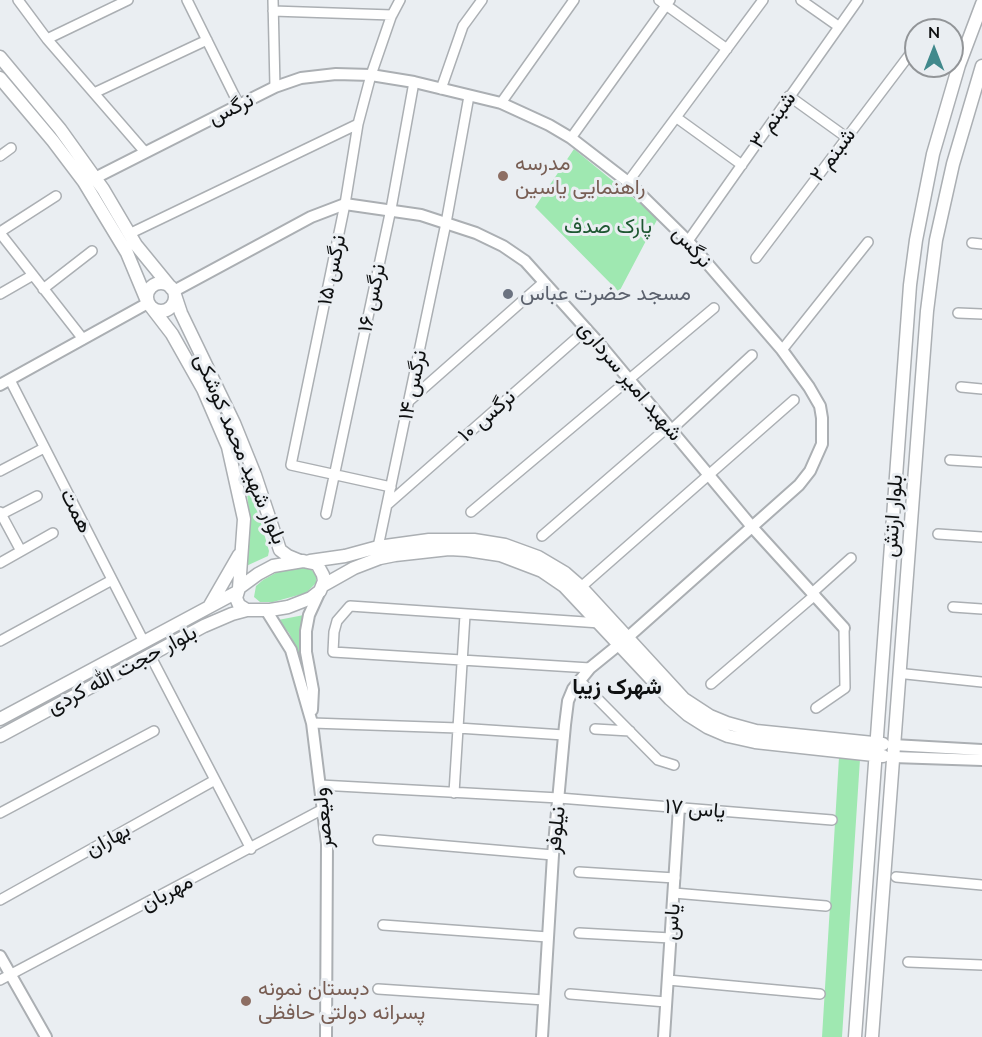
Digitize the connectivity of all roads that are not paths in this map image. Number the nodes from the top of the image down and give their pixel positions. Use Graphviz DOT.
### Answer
graph roads {
  1 [pos="18,0"];
  2 [pos="128,0"];
  3 [pos="187,0"];
  4 [pos="273,0"];
  5 [pos="400,0"];
  6 [pos="482,0"];
  7 [pos="574,0"];
  8 [pos="763,0"];
  9 [pos="801,0"];
  10 [pos="858,0"];
  11 [pos="665,2"];
  12 [pos="982,4"];
  13 [pos="273,12"];
  14 [pos="392,15"];
  15 [pos="838,26"];
  16 [pos="47,39"];
  17 [pos="207,40"];
  18 [pos="727,50"];
  19 [pos="0,57"];
  20 [pos="904,62"];
  21 [pos="982,66"];
  22 [pos="371,75"];
  23 [pos="0,78"];
  24 [pos="414,82"];
  25 [pos="275,87"];
  26 [pos="441,89"];
  27 [pos="978,91"];
  28 [pos="94,93"];
  29 [pos="469,96"];
  30 [pos="789,96"];
  31 [pos="501,104"];
  32 [pos="239,105"];
  33 [pos="676,118"];
  34 [pos="358,123"];
  35 [pos="846,137"];
  36 [pos="571,138"];
  37 [pos="11,148"];
  38 [pos="145,152"];
  39 [pos="0,156"];
  40 [pos="742,165"];
  41 [pos="95,178"];
  42 [pos="628,182"];
  43 [pos="56,196"];
  44 [pos="345,204"];
  45 [pos="391,209"];
  46 [pos="446,223"];
  47 [pos="0,233"];
  48 [pos="129,234"];
  49 [pos="688,241"];
  50 [pos="868,242"];
  51 [pos="972,243"];
  52 [pos="982,244"];
  53 [pos="4,245"];
  54 [pos="92,251"];
  55 [pos="756,258"];
  56 [pos="33,275"];
  57 [pos="544,282"];
  58 [pos="43,289"];
  59 [pos="174,292"];
  60 [pos="0,294"];
  61 [pos="149,304"];
  62 [pos="714,308"];
  63 [pos="958,313"];
  64 [pos="982,315"];
  65 [pos="587,329"];
  66 [pos="83,339"];
  67 [pos="782,350"];
  68 [pos="752,355"];
  69 [pos="628,378"];
  70 [pos="5,382"];
  71 [pos="961,387"];
  72 [pos="982,389"];
  73 [pos="794,400"];
  74 [pos="409,402"];
  75 [pos="670,428"];
  76 [pos="44,448"];
  77 [pos="950,460"];
  78 [pos="982,462"];
  79 [pos="0,471"];
  80 [pos="335,475"];
  81 [pos="709,476"];
  82 [pos="391,487"];
  83 [pos="37,496"];
  84 [pos="388,504"];
  85 [pos="471,512"];
  86 [pos="326,513"];
  87 [pos="0,514"];
  88 [pos="753,528"];
  89 [pos="53,533"];
  90 [pos="938,534"];
  91 [pos="542,536"];
  92 [pos="982,537"];
  93 [pos="21,551"];
  94 [pos="241,551"];
  95 [pos="379,552"];
  96 [pos="851,558"];
  97 [pos="305,561"];
  98 [pos="0,562"];
  99 [pos="112,580"];
  100 [pos="581,587"];
  101 [pos="321,588"];
  102 [pos="238,590"];
  103 [pos="814,594"];
  104 [pos="952,607"];
  105 [pos="209,608"];
  106 [pos="982,609"];
  107 [pos="247,610"];
  108 [pos="266,610"];
  109 [pos="465,615"];
  110 [pos="600,623"];
  111 [pos="844,628"];
  112 [pos="0,641"];
  113 [pos="623,641"];
  114 [pos="144,642"];
  115 [pos="150,655"];
  116 [pos="462,659"];
  117 [pos="590,668"];
  118 [pos="906,674"];
  119 [pos="579,680"];
  120 [pos="982,682"];
  121 [pos="711,684"];
  122 [pos="816,708"];
  123 [pos="0,719"];
  124 [pos="312,723"];
  125 [pos="458,728"];
  126 [pos="596,729"];
  127 [pos="154,730"];
  128 [pos="630,731"];
  129 [pos="564,735"];
  130 [pos="0,736"];
  131 [pos="877,750"];
  132 [pos="982,750"];
  133 [pos="893,751"];
  134 [pos="982,760"];
  135 [pos="674,765"];
  136 [pos="215,780"];
  137 [pos="320,785"];
  138 [pos="454,793"];
  139 [pos="559,798"];
  140 [pos="679,807"];
  141 [pos="323,809"];
  142 [pos="0,813"];
  143 [pos="832,820"];
  144 [pos="378,840"];
  145 [pos="251,849"];
  146 [pos="553,855"];
  147 [pos="579,872"];
  148 [pos="896,877"];
  149 [pos="675,878"];
  150 [pos="982,885"];
  151 [pos="674,892"];
  152 [pos="0,900"];
  153 [pos="826,906"];
  154 [pos="383,925"];
  155 [pos="579,933"];
  156 [pos="548,937"];
  157 [pos="670,938"];
  158 [pos="0,956"];
  159 [pos="908,962"];
  160 [pos="982,965"];
  161 [pos="11,975"];
  162 [pos="0,980"];
  163 [pos="668,980"];
  164 [pos="378,989"];
  165 [pos="570,994"];
  166 [pos="820,994"];
  167 [pos="544,1000"];
  168 [pos="666,1002"];
  169 [pos="46,1037"];
  170 [pos="326,1037"];
  171 [pos="542,1037"];
  172 [pos="664,1037"];
  173 [pos="855,1037"];
  174 [pos="872,1037"];
  1 -- 16 [label="street"];
  2 -- 16 [label="street"];
  3 -- 17 [label="street"];
  4 -- 13 [label="street"];
  5 -- 14 [label="street, نرگس ۱۵"];
  6 -- 26 [label="street"];
  7 -- 31 [label="street"];
  8 -- 18 [label="street"];
  9 -- 15 [label="street"];
  10 -- 15 [label="street, شبنم ۳"];
  11 -- 18 [label="street"];
  11 -- 36 [label="street"];
  12 -- 131 [label="main road, بلوار ارتش"];
  13 -- 14 [label="street"];
  13 -- 25 [label="street"];
  14 -- 22 [label="street, نرگس ۱۵"];
  15 -- 30 [label="street, شبنم ۳"];
  16 -- 28 [label="street"];
  17 -- 28 [label="street"];
  17 -- 32 [label="street"];
  18 -- 33 [label="street"];
  19 -- 41 [label="main road, بلوار شهید محمد کوشکی"];
  20 -- 35 [label="street, شبنم ۲"];
  21 -- 27 [label="main road, بلوار ارتش"];
  22 -- 24 [label="street, نرگس"];
  22 -- 25 [label="street, نرگس"];
  22 -- 34 [label="street, نرگس ۱۵"];
  23 -- 61 [label="main road, بلوار شهید محمد کوشکی"];
  24 -- 26 [label="street, نرگس"];
  24 -- 45 [label="street, نرگس ۱۶"];
  25 -- 32 [label="street, نرگس"];
  26 -- 29 [label="street, نرگس"];
  27 -- 133 [label="main road, بلوار ارتش"];
  28 -- 38 [label="street"];
  29 -- 31 [label="street, نرگس"];
  29 -- 46 [label="street, نرگس ۱۴"];
  30 -- 35 [label="street"];
  30 -- 40 [label="street, شبنم ۳"];
  31 -- 36 [label="street, نرگس"];
  32 -- 38 [label="street, نرگس"];
  33 -- 40 [label="street"];
  33 -- 42 [label="street"];
  34 -- 44 [label="street, نرگس ۱۵"];
  34 -- 48 [label="street"];
  35 -- 55 [label="street, شبنم ۲"];
  36 -- 42 [label="street, نرگس"];
  37 -- 39 [label="street"];
  38 -- 41 [label="street, نرگس"];
  40 -- 49 [label="street, شبنم ۳"];
  41 -- 48 [label="main road, بلوار شهید محمد کوشکی"];
  42 -- 49 [label="street, نرگس"];
  43 -- 47 [label="street"];
  44 -- 45 [label="street, شهید امیر سرداری"];
  44 -- 59 [label="street, شهید امیر سرداری"];
  44 -- 80 [label="street, نرگس ۱۵"];
  45 -- 46 [label="street, شهید امیر سرداری"];
  45 -- 80 [label="street, نرگس ۱۶"];
  46 -- 57 [label="street, شهید امیر سرداری"];
  46 -- 74 [label="street, نرگس ۱۴"];
  47 -- 53 [label="street"];
  48 -- 59 [label="main road, بلوار شهید محمد کوشکی"];
  49 -- 67 [label="street, نرگس"];
  50 -- 67 [label="street"];
  51 -- 52 [label="street"];
  53 -- 56 [label="street"];
  54 -- 58 [label="street"];
  56 -- 58 [label="street"];
  56 -- 60 [label="street"];
  57 -- 65 [label="street, شهید امیر سرداری"];
  57 -- 74 [label="street"];
  58 -- 66 [label="street"];
  59 -- 61 [label="main road"];
  59 -- 61 [label="main road"];
  59 -- 97 [label="main road, بلوار شهید محمد کوشکی"];
  61 -- 66 [label="street"];
  61 -- 94 [label="main road, بلوار شهید محمد کوشکی"];
  62 -- 69 [label="street"];
  63 -- 64 [label="street"];
  65 -- 69 [label="street, شهید امیر سرداری"];
  65 -- 84 [label="street, نرگس ۱۰"];
  66 -- 70 [label="street"];
  67 -- 88 [label="street, نرگس"];
  68 -- 75 [label="street"];
  69 -- 75 [label="street, شهید امیر سرداری"];
  69 -- 85 [label="street"];
  70 -- 76 [label="street, همت"];
  71 -- 72 [label="street"];
  73 -- 81 [label="street"];
  74 -- 82 [label="street, نرگس ۱۴"];
  75 -- 81 [label="street, شهید امیر سرداری"];
  75 -- 91 [label="street"];
  76 -- 79 [label="street"];
  76 -- 99 [label="street, همت"];
  77 -- 78 [label="street"];
  80 -- 82 [label="street"];
  80 -- 86 [label="street, نرگس ۱۶"];
  81 -- 88 [label="street, شهید امیر سرداری"];
  81 -- 100 [label="street"];
  82 -- 84 [label="street, نرگس ۱۴"];
  83 -- 87 [label="street"];
  84 -- 95 [label="street, نرگس ۱۴"];
  87 -- 93 [label="street"];
  88 -- 103 [label="street, شهید امیر سرداری"];
  88 -- 113 [label="street, نرگس"];
  89 -- 93 [label="street"];
  90 -- 92 [label="street"];
  93 -- 98 [label="street"];
  94 -- 102 [label="main road, بلوار شهید محمد کوشکی"];
  94 -- 105 [label="main road"];
  95 -- 97 [label="main road"];
  95 -- 100 [label="main road"];
  95 -- 101 [label="main road"];
  95 -- 110 [label="main road"];
  96 -- 103 [label="street"];
  97 -- 101 [label="main road"];
  97 -- 102 [label="main road"];
  99 -- 112 [label="street"];
  99 -- 114 [label="street, همت"];
  100 -- 113 [label="main road"];
  101 -- 108 [label="main road"];
  101 -- 124 [label="street"];
  102 -- 105 [label="main road, بلوار حجت الله کردی"];
  102 -- 107 [label="main road"];
  103 -- 111 [label="street, شهید امیر سرداری"];
  103 -- 121 [label="street"];
  104 -- 106 [label="street"];
  105 -- 114 [label="main road, بلوار حجت الله کردی"];
  107 -- 108 [label="main road"];
  107 -- 115 [label="main road, بلوار حجت الله کردی"];
  108 -- 124 [label="street, ولیعصر"];
  109 -- 110 [label="street"];
  109 -- 116 [label="street"];
  109 -- 116 [label="street"];
  110 -- 113 [label="main road"];
  111 -- 122 [label="street"];
  113 -- 117 [label="street, نیلوفر"];
  113 -- 131 [label="main road"];
  114 -- 123 [label="main road, بلوار حجت الله کردی"];
  115 -- 130 [label="main road, بلوار حجت الله کردی"];
  115 -- 136 [label="street"];
  116 -- 117 [label="street"];
  116 -- 125 [label="street"];
  117 -- 119 [label="street, نیلوفر"];
  118 -- 120 [label="street"];
  119 -- 128 [label="street"];
  119 -- 129 [label="street, نیلوفر"];
  124 -- 125 [label="street"];
  124 -- 137 [label="street, ولیعصر"];
  125 -- 129 [label="street"];
  125 -- 138 [label="street"];
  126 -- 128 [label="street"];
  127 -- 142 [label="street"];
  128 -- 135 [label="street"];
  129 -- 139 [label="street, نیلوفر"];
  131 -- 133 [label="main road"];
  131 -- 173 [label="main road, بلوار ارتش"];
  132 -- 133 [label="street"];
  133 -- 134 [label="street"];
  133 -- 174 [label="main road, بلوار ارتش"];
  136 -- 145 [label="street"];
  136 -- 152 [label="street, بهاران"];
  137 -- 138 [label="street, یاس ۱۷"];
  137 -- 141 [label="street, ولیعصر"];
  138 -- 139 [label="street, یاس ۱۷"];
  139 -- 140 [label="street, یاس ۱۷"];
  139 -- 146 [label="street, نیلوفر"];
  140 -- 143 [label="street, یاس ۱۷"];
  140 -- 149 [label="street, یاس"];
  141 -- 145 [label="street, مهربان"];
  141 -- 170 [label="street, ولیعصر"];
  144 -- 146 [label="street"];
  145 -- 161 [label="street, مهربان"];
  146 -- 156 [label="street, نیلوفر"];
  147 -- 149 [label="street"];
  148 -- 150 [label="street"];
  149 -- 151 [label="street, یاس"];
  151 -- 153 [label="street"];
  151 -- 157 [label="street, یاس"];
  154 -- 156 [label="street"];
  155 -- 157 [label="street"];
  156 -- 167 [label="street, نیلوفر"];
  157 -- 163 [label="street, یاس"];
  158 -- 161 [label="street"];
  159 -- 160 [label="street"];
  161 -- 162 [label="street, مهربان"];
  161 -- 169 [label="street"];
  163 -- 166 [label="street"];
  163 -- 168 [label="street, یاس"];
  164 -- 167 [label="street"];
  165 -- 168 [label="street"];
  167 -- 171 [label="street, نیلوفر"];
  168 -- 172 [label="street, یاس"];
}
